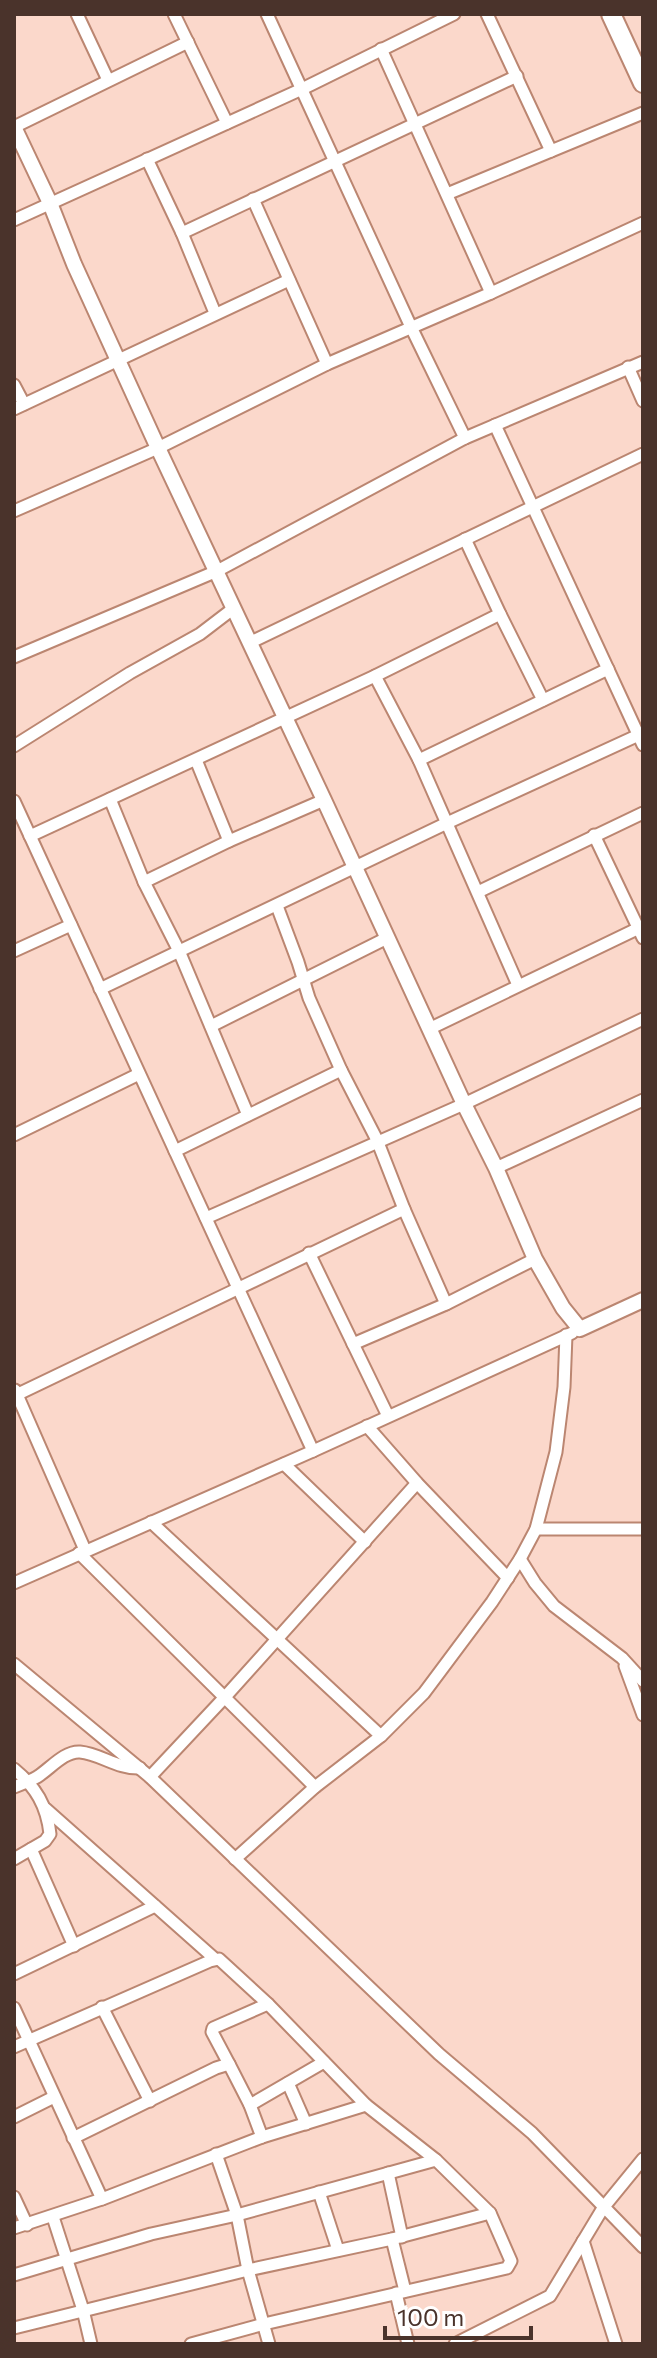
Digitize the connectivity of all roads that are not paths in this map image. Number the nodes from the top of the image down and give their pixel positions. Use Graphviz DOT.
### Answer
graph roads {
  1 [pos="77,14"];
  2 [pos="174,14"];
  3 [pos="267,14"];
  4 [pos="454,14"];
  5 [pos="487,14"];
  6 [pos="611,14"];
  7 [pos="188,42"];
  8 [pos="381,49"];
  9 [pos="517,76"];
  10 [pos="108,80"];
  11 [pos="643,83"];
  12 [pos="302,89"];
  13 [pos="643,113"];
  14 [pos="227,123"];
  15 [pos="414,125"];
  16 [pos="14,127"];
  17 [pos="551,151"];
  18 [pos="147,159"];
  19 [pos="335,161"];
  20 [pos="447,194"];
  21 [pos="253,199"];
  22 [pos="50,203"];
  23 [pos="14,220"];
  24 [pos="643,223"];
  25 [pos="182,233"];
  26 [pos="289,280"];
  27 [pos="491,293"];
  28 [pos="215,313"];
  29 [pos="411,327"];
  30 [pos="119,361"];
  31 [pos="643,362"];
  32 [pos="327,364"];
  33 [pos="628,367"];
  34 [pos="14,385"];
  35 [pos="643,401"];
  36 [pos="19,406"];
  37 [pos="495,425"];
  38 [pos="465,438"];
  39 [pos="158,448"];
  40 [pos="643,454"];
  41 [pos="532,506"];
  42 [pos="14,511"];
  43 [pos="465,539"];
  44 [pos="217,571"];
  45 [pos="234,608"];
  46 [pos="500,614"];
  47 [pos="249,643"];
  48 [pos="14,657"];
  49 [pos="608,669"];
  50 [pos="375,676"];
  51 [pos="543,700"];
  52 [pos="284,717"];
  53 [pos="641,737"];
  54 [pos="14,746"];
  55 [pos="196,760"];
  56 [pos="419,760"];
  57 [pos="110,799"];
  58 [pos="324,800"];
  59 [pos="14,801"];
  60 [pos="643,813"];
  61 [pos="447,823"];
  62 [pos="594,835"];
  63 [pos="30,836"];
  64 [pos="229,841"];
  65 [pos="354,868"];
  66 [pos="144,882"];
  67 [pos="478,892"];
  68 [pos="277,906"];
  69 [pos="71,925"];
  70 [pos="641,933"];
  71 [pos="387,938"];
  72 [pos="14,951"];
  73 [pos="179,951"];
  74 [pos="303,980"];
  75 [pos="518,985"];
  76 [pos="100,989"];
  77 [pos="643,1019"];
  78 [pos="211,1026"];
  79 [pos="429,1029"];
  80 [pos="341,1070"];
  81 [pos="139,1074"];
  82 [pos="643,1100"];
  83 [pos="464,1104"];
  84 [pos="248,1115"];
  85 [pos="14,1135"];
  86 [pos="377,1140"];
  87 [pos="175,1151"];
  88 [pos="496,1168"];
  89 [pos="404,1209"];
  90 [pos="206,1218"];
  91 [pos="309,1253"];
  92 [pos="535,1259"];
  93 [pos="239,1289"];
  94 [pos="643,1300"];
  95 [pos="446,1304"];
  96 [pos="573,1332"];
  97 [pos="353,1344"];
  98 [pos="15,1393"];
  99 [pos="388,1416"];
  100 [pos="367,1426"];
  101 [pos="313,1451"];
  102 [pos="284,1464"];
  103 [pos="417,1483"];
  104 [pos="151,1522"];
  105 [pos="536,1529"];
  106 [pos="643,1529"];
  107 [pos="365,1542"];
  108 [pos="82,1552"];
  109 [pos="520,1559"];
  110 [pos="508,1578"];
  111 [pos="14,1583"];
  112 [pos="276,1639"];
  113 [pos="622,1658"];
  114 [pos="14,1664"];
  115 [pos="643,1681"];
  116 [pos="225,1697"];
  117 [pos="643,1715"];
  118 [pos="381,1736"];
  119 [pos="14,1769"];
  120 [pos="146,1772"];
  121 [pos="29,1781"];
  122 [pos="14,1787"];
  123 [pos="315,1787"];
  124 [pos="46,1809"];
  125 [pos="31,1849"];
  126 [pos="14,1859"];
  127 [pos="235,1859"];
  128 [pos="155,1906"];
  129 [pos="74,1946"];
  130 [pos="215,1959"];
  131 [pos="14,1974"];
  132 [pos="268,2004"];
  133 [pos="102,2007"];
  134 [pos="14,2008"];
  135 [pos="28,2041"];
  136 [pos="14,2047"];
  137 [pos="324,2062"];
  138 [pos="229,2064"];
  139 [pos="288,2083"];
  140 [pos="54,2097"];
  141 [pos="150,2101"];
  142 [pos="250,2105"];
  143 [pos="366,2105"];
  144 [pos="14,2117"];
  145 [pos="306,2124"];
  146 [pos="262,2137"];
  147 [pos="73,2138"];
  148 [pos="216,2154"];
  149 [pos="643,2159"];
  150 [pos="436,2160"];
  151 [pos="388,2173"];
  152 [pos="319,2192"];
  153 [pos="14,2197"];
  154 [pos="102,2199"];
  155 [pos="603,2208"];
  156 [pos="490,2213"];
  157 [pos="237,2215"];
  158 [pos="53,2217"];
  159 [pos="27,2225"];
  160 [pos="14,2228"];
  161 [pos="397,2238"];
  162 [pos="583,2241"];
  163 [pos="643,2247"];
  164 [pos="338,2250"];
  165 [pos="67,2258"];
  166 [pos="248,2270"];
  167 [pos="14,2275"];
  168 [pos="400,2292"];
  169 [pos="83,2310"];
  170 [pos="264,2324"];
  171 [pos="14,2328"];
  172 [pos="91,2344"];
  173 [pos="191,2344"];
  174 [pos="269,2344"];
  175 [pos="408,2344"];
  176 [pos="455,2344"];
  177 [pos="616,2344"];
  1 -- 10 [label="street"];
  2 -- 7 [label="street"];
  3 -- 12 [label="street"];
  4 -- 8 [label="street"];
  5 -- 9 [label="street"];
  6 -- 11 [label="highway"];
  7 -- 10 [label="street"];
  7 -- 14 [label="street"];
  8 -- 12 [label="street"];
  8 -- 15 [label="street"];
  9 -- 15 [label="street"];
  9 -- 17 [label="street"];
  10 -- 16 [label="street"];
  12 -- 14 [label="street"];
  12 -- 19 [label="street"];
  13 -- 17 [label="street"];
  14 -- 18 [label="street"];
  15 -- 19 [label="street"];
  15 -- 20 [label="street"];
  16 -- 22 [label="street"];
  17 -- 20 [label="street"];
  18 -- 22 [label="street"];
  18 -- 25 [label="street"];
  19 -- 21 [label="street"];
  19 -- 29 [label="street"];
  20 -- 27 [label="street"];
  21 -- 25 [label="street"];
  21 -- 26 [label="street"];
  22 -- 23 [label="street"];
  22 -- 30 [label="street"];
  24 -- 27 [label="street"];
  25 -- 28 [label="street"];
  26 -- 28 [label="street"];
  26 -- 32 [label="street"];
  27 -- 29 [label="street"];
  28 -- 30 [label="street"];
  29 -- 32 [label="street"];
  29 -- 38 [label="street"];
  30 -- 36 [label="street"];
  30 -- 39 [label="street"];
  31 -- 33 [label="street"];
  32 -- 39 [label="street"];
  33 -- 35 [label="street"];
  33 -- 37 [label="street"];
  34 -- 36 [label="street"];
  37 -- 38 [label="street"];
  37 -- 41 [label="street"];
  38 -- 44 [label="street"];
  39 -- 42 [label="street"];
  39 -- 44 [label="street"];
  40 -- 41 [label="street"];
  41 -- 43 [label="street"];
  41 -- 49 [label="street"];
  43 -- 46 [label="street"];
  43 -- 47 [label="street"];
  44 -- 45 [label="street"];
  44 -- 48 [label="street"];
  45 -- 47 [label="street"];
  45 -- 54 [label="street"];
  46 -- 50 [label="street"];
  46 -- 51 [label="street"];
  47 -- 52 [label="street"];
  49 -- 51 [label="street"];
  49 -- 53 [label="street"];
  50 -- 52 [label="street"];
  50 -- 56 [label="street"];
  51 -- 56 [label="street"];
  52 -- 55 [label="street"];
  52 -- 58 [label="street"];
  53 -- 61 [label="street"];
  55 -- 57 [label="street"];
  55 -- 64 [label="street"];
  56 -- 61 [label="street"];
  57 -- 63 [label="street"];
  57 -- 66 [label="street"];
  58 -- 64 [label="street"];
  58 -- 65 [label="street"];
  59 -- 63 [label="street"];
  60 -- 62 [label="street"];
  61 -- 65 [label="street"];
  61 -- 67 [label="street"];
  62 -- 67 [label="street"];
  62 -- 70 [label="street"];
  63 -- 69 [label="street"];
  64 -- 66 [label="street"];
  65 -- 68 [label="street"];
  65 -- 71 [label="street"];
  66 -- 73 [label="street"];
  67 -- 75 [label="street"];
  68 -- 73 [label="street"];
  68 -- 74 [label="street"];
  69 -- 72 [label="street"];
  69 -- 76 [label="street"];
  70 -- 75 [label="street"];
  71 -- 74 [label="street"];
  71 -- 79 [label="street"];
  73 -- 76 [label="street"];
  73 -- 78 [label="street"];
  74 -- 78 [label="street"];
  74 -- 80 [label="street"];
  75 -- 79 [label="street"];
  76 -- 81 [label="street"];
  77 -- 83 [label="street"];
  78 -- 84 [label="street"];
  79 -- 83 [label="street"];
  80 -- 84 [label="street"];
  80 -- 86 [label="street"];
  81 -- 85 [label="street"];
  81 -- 87 [label="street"];
  82 -- 88 [label="street"];
  83 -- 86 [label="street"];
  83 -- 88 [label="street"];
  84 -- 87 [label="street"];
  86 -- 89 [label="street"];
  86 -- 90 [label="street"];
  87 -- 90 [label="street"];
  88 -- 92 [label="street"];
  89 -- 91 [label="street"];
  89 -- 95 [label="street"];
  90 -- 93 [label="street"];
  91 -- 93 [label="street"];
  91 -- 97 [label="street"];
  92 -- 95 [label="street"];
  92 -- 96 [label="street"];
  93 -- 98 [label="street"];
  93 -- 101 [label="street"];
  94 -- 96 [label="street"];
  95 -- 97 [label="street"];
  96 -- 99 [label="street"];
  96 -- 105 [label="street"];
  97 -- 99 [label="street"];
  98 -- 108 [label="street"];
  99 -- 100 [label="street"];
  100 -- 101 [label="street"];
  100 -- 103 [label="street"];
  101 -- 102 [label="street"];
  102 -- 104 [label="street"];
  102 -- 107 [label="street"];
  103 -- 107 [label="street"];
  103 -- 110 [label="street"];
  104 -- 108 [label="street"];
  104 -- 112 [label="street"];
  105 -- 106 [label="street"];
  105 -- 109 [label="street"];
  107 -- 112 [label="street"];
  108 -- 111 [label="street"];
  108 -- 116 [label="street"];
  109 -- 110 [label="street"];
  109 -- 113 [label="street"];
  110 -- 118 [label="street"];
  112 -- 116 [label="street"];
  112 -- 118 [label="street"];
  113 -- 115 [label="street"];
  113 -- 117 [label="street"];
  114 -- 120 [label="street"];
  116 -- 120 [label="street"];
  116 -- 123 [label="street"];
  118 -- 123 [label="street"];
  119 -- 121 [label="street"];
  120 -- 121 [label="street"];
  120 -- 127 [label="street"];
  121 -- 122 [label="street"];
  121 -- 124 [label="street"];
  123 -- 127 [label="street"];
  124 -- 125 [label="street"];
  124 -- 128 [label="street"];
  125 -- 126 [label="street"];
  125 -- 129 [label="street"];
  127 -- 155 [label="street"];
  128 -- 129 [label="street"];
  128 -- 130 [label="street"];
  129 -- 131 [label="street"];
  130 -- 132 [label="street"];
  130 -- 133 [label="street"];
  132 -- 137 [label="street"];
  132 -- 138 [label="street"];
  133 -- 135 [label="street"];
  133 -- 141 [label="street"];
  134 -- 135 [label="street"];
  135 -- 136 [label="street"];
  135 -- 140 [label="street"];
  137 -- 139 [label="street"];
  137 -- 143 [label="street"];
  138 -- 141 [label="street"];
  138 -- 142 [label="street"];
  139 -- 142 [label="street"];
  139 -- 145 [label="street"];
  140 -- 144 [label="street"];
  140 -- 147 [label="street"];
  141 -- 147 [label="street"];
  142 -- 146 [label="street"];
  143 -- 145 [label="street"];
  143 -- 150 [label="street"];
  145 -- 146 [label="street"];
  146 -- 148 [label="street"];
  147 -- 154 [label="street"];
  148 -- 154 [label="street"];
  148 -- 157 [label="street"];
  149 -- 155 [label="street"];
  150 -- 151 [label="street"];
  150 -- 156 [label="street"];
  151 -- 152 [label="street"];
  151 -- 161 [label="street"];
  152 -- 157 [label="street"];
  152 -- 164 [label="street"];
  153 -- 159 [label="street"];
  154 -- 158 [label="street"];
  155 -- 162 [label="street"];
  155 -- 163 [label="street"];
  156 -- 161 [label="street"];
  156 -- 168 [label="street"];
  157 -- 165 [label="street"];
  157 -- 166 [label="street"];
  158 -- 159 [label="street"];
  158 -- 165 [label="street"];
  159 -- 160 [label="street"];
  161 -- 164 [label="street"];
  161 -- 168 [label="street"];
  162 -- 176 [label="street"];
  162 -- 177 [label="street"];
  164 -- 166 [label="street"];
  165 -- 167 [label="street"];
  165 -- 169 [label="street"];
  166 -- 169 [label="street"];
  166 -- 170 [label="street"];
  168 -- 170 [label="street"];
  168 -- 175 [label="street"];
  169 -- 171 [label="street"];
  169 -- 172 [label="street"];
  170 -- 173 [label="street"];
  170 -- 174 [label="street"];
}
